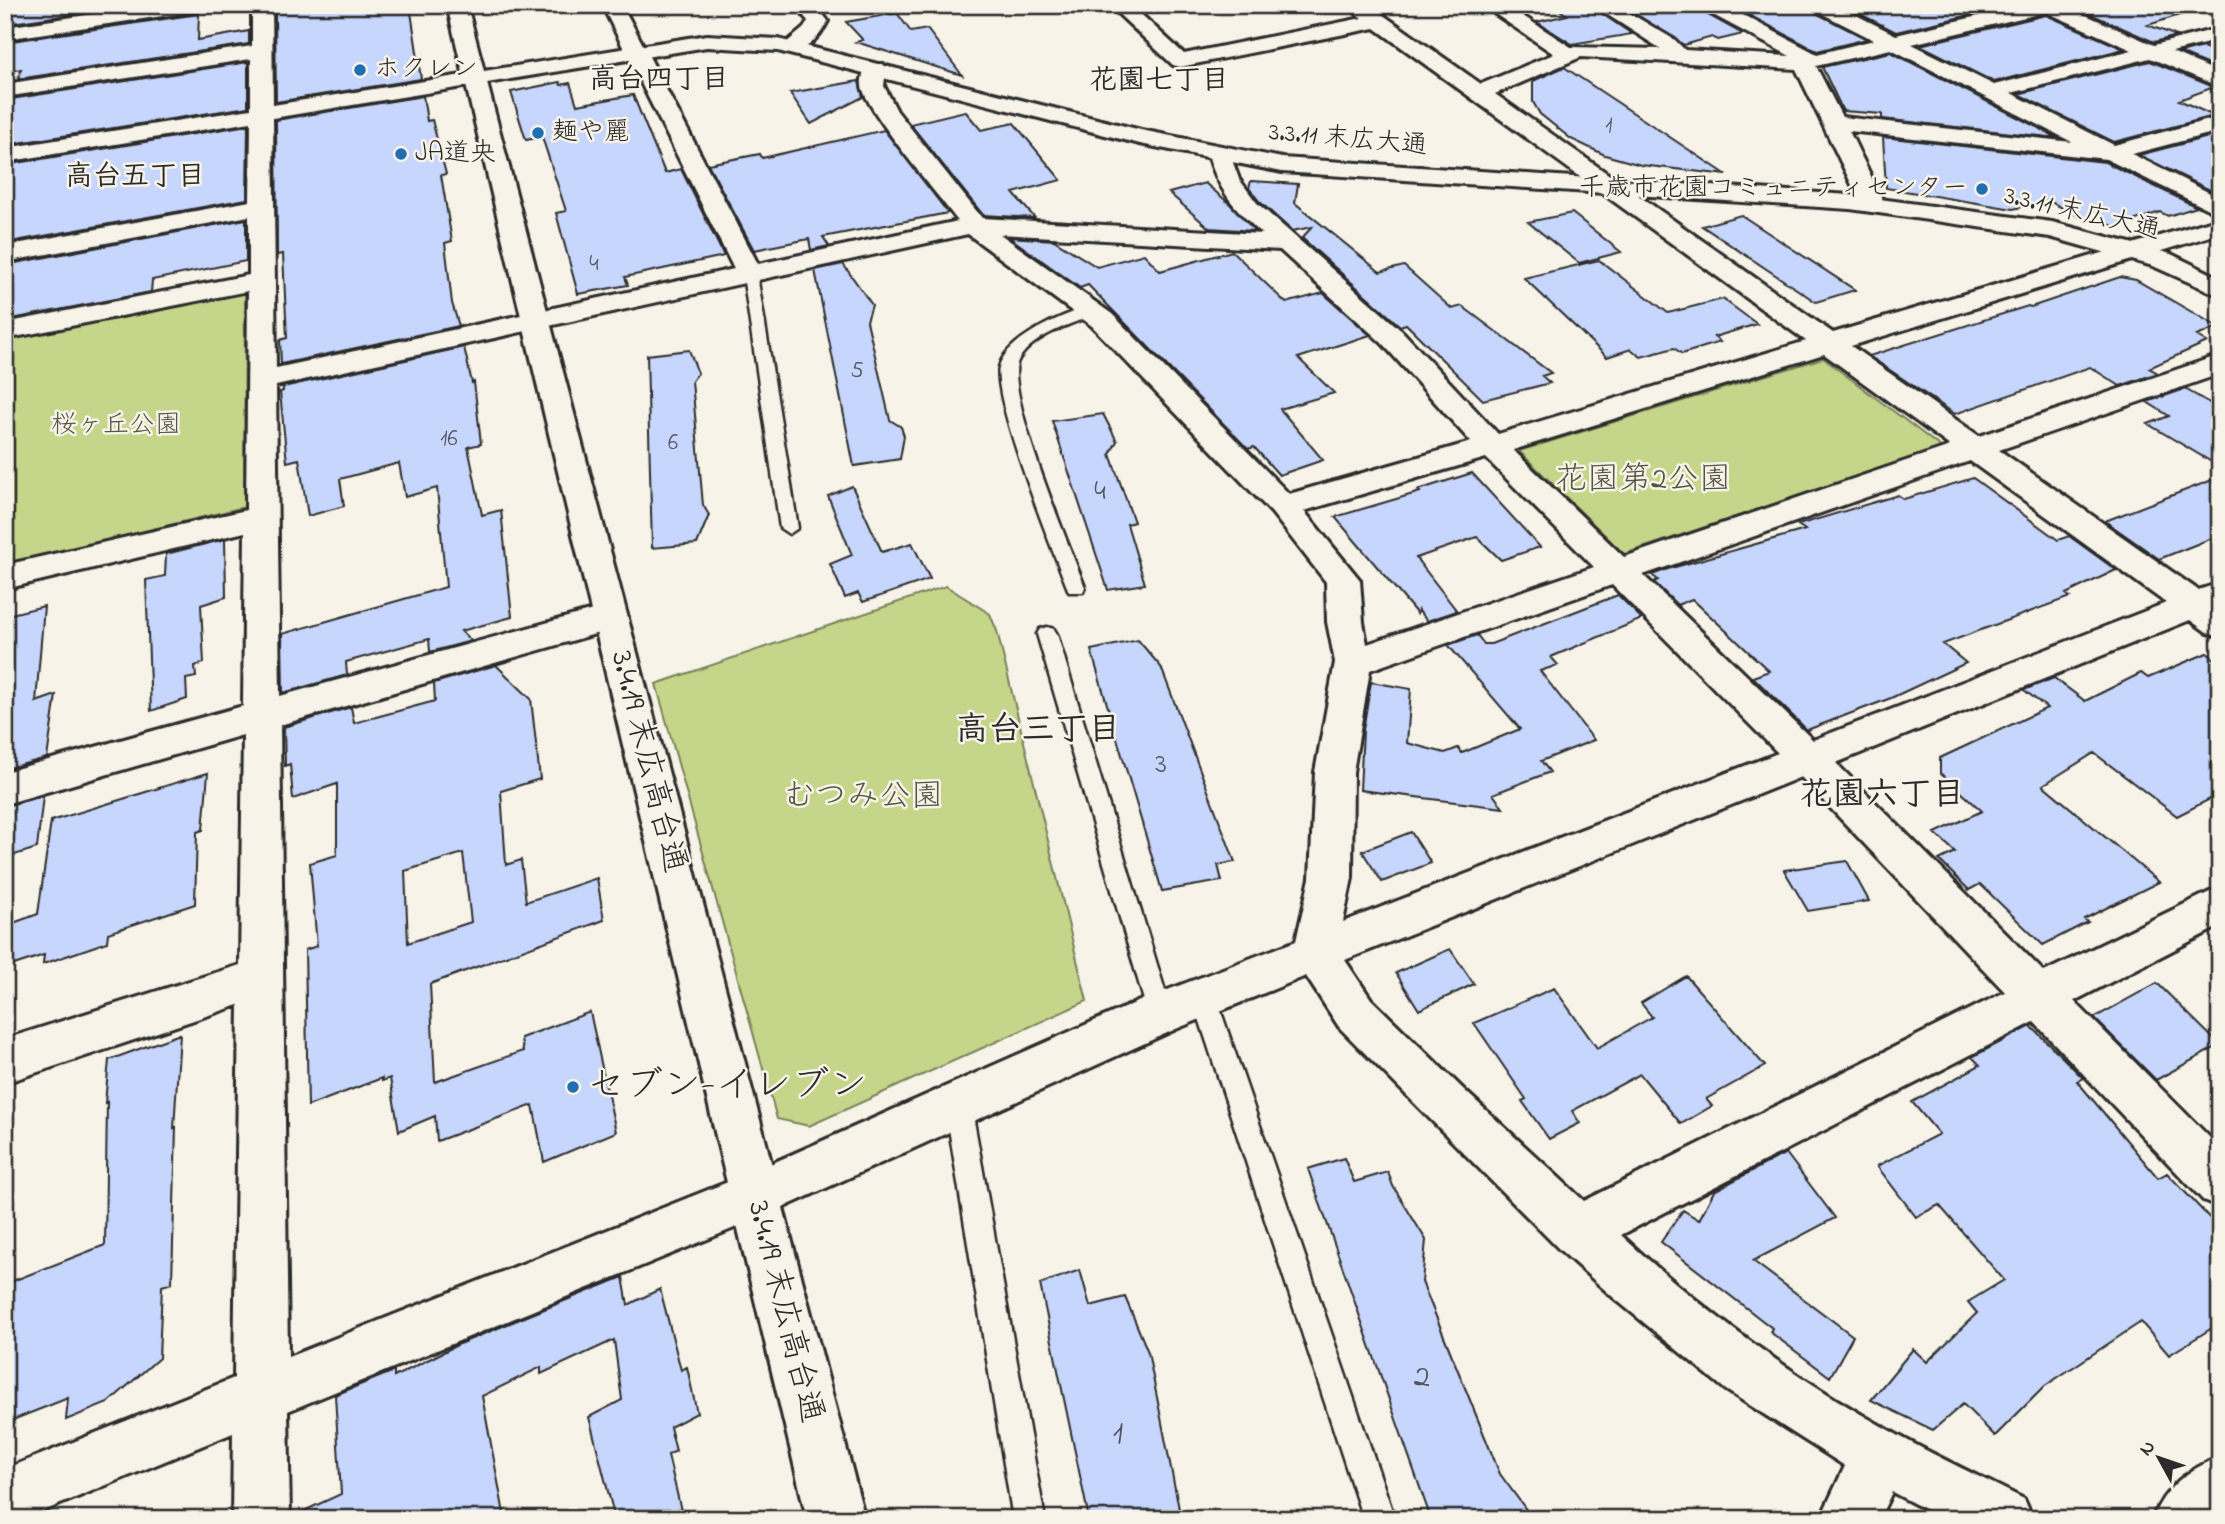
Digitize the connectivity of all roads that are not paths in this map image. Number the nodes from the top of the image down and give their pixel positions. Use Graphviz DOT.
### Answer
graph roads {
  1 [pos="197,5"];
  2 [pos="262,5"];
  3 [pos="457,5"];
  4 [pos="612,5"];
  5 [pos="805,5"];
  6 [pos="1119,5"];
  7 [pos="1356,5"];
  8 [pos="1492,5"];
  9 [pos="1602,5"];
  10 [pos="1752,5"];
  11 [pos="1820,5"];
  12 [pos="2047,6"];
  13 [pos="1716,9"];
  14 [pos="1379,21"];
  15 [pos="5,33"];
  16 [pos="2220,34"];
  17 [pos="1892,42"];
  18 [pos="790,48"];
  19 [pos="262,51"];
  20 [pos="2151,51"];
  21 [pos="634,52"];
  22 [pos="1570,55"];
  23 [pos="1679,57"];
  24 [pos="1810,62"];
  25 [pos="875,69"];
  26 [pos="475,79"];
  27 [pos="2220,81"];
  28 [pos="5,91"];
  29 [pos="1991,92"];
  30 [pos="1478,93"];
  31 [pos="262,113"];
  32 [pos="1833,122"];
  33 [pos="2220,124"];
  34 [pos="2111,153"];
  35 [pos="1220,154"];
  36 [pos="5,155"];
  37 [pos="1610,187"];
  38 [pos="1873,205"];
  39 [pos="262,206"];
  40 [pos="2220,208"];
  41 [pos="974,225"];
  42 [pos="2220,225"];
  43 [pos="1287,243"];
  44 [pos="2135,252"];
  45 [pos="5,254"];
  46 [pos="750,275"];
  47 [pos="262,280"];
  48 [pos="2220,288"];
  49 [pos="1090,312"];
  50 [pos="538,322"];
  51 [pos="5,331"];
  52 [pos="1827,343"];
  53 [pos="2220,364"];
  54 [pos="262,380"];
  55 [pos="1492,446"];
  56 [pos="1975,449"];
  57 [pos="1283,506"];
  58 [pos="262,517"];
  59 [pos="789,528"];
  60 [pos="1617,570"];
  61 [pos="5,577"];
  62 [pos="1076,587"];
  63 [pos="2211,608"];
  64 [pos="611,617"];
  65 [pos="1047,634"];
  66 [pos="1353,662"];
  67 [pos="262,715"];
  68 [pos="1807,758"];
  69 [pos="5,788"];
  70 [pos="2220,905"];
  71 [pos="1315,952"];
  72 [pos="262,978"];
  73 [pos="2040,996"];
  74 [pos="1204,997"];
  75 [pos="1160,1014"];
  76 [pos="5,1061"];
  77 [pos="958,1104"];
  78 [pos="2220,1182"];
  79 [pos="754,1196"];
  80 [pos="1577,1231"];
  81 [pos="262,1394"];
  82 [pos="1880,1456"];
  83 [pos="2220,1485"];
  84 [pos="5,1498"];
  85 [pos="261,1519"];
  86 [pos="836,1519"];
  87 [pos="1030,1519"];
  88 [pos="1379,1519"];
  89 [pos="1849,1519"];
  90 [pos="2004,1519"];
  91 [pos="2181,1519"];
  1 -- 15 [label="street"];
  2 -- 19 [label="street"];
  3 -- 26 [label="street, 3.4.19 末広高台通"];
  4 -- 21 [label="street"];
  5 -- 18 [label="street"];
  6 -- 14 [label="street"];
  7 -- 14 [label="street"];
  8 -- 22 [label="street"];
  9 -- 23 [label="street"];
  10 -- 13 [label="street"];
  11 -- 17 [label="street"];
  12 -- 17 [label="street"];
  12 -- 20 [label="street"];
  13 -- 24 [label="street"];
  14 -- 30 [label="street"];
  16 -- 20 [label="street"];
  17 -- 24 [label="street"];
  17 -- 29 [label="street"];
  18 -- 21 [label="street, 3.3.11 末広大通"];
  18 -- 25 [label="street, 3.3.11 末広大通"];
  19 -- 28 [label="street"];
  19 -- 31 [label="street"];
  20 -- 27 [label="street"];
  20 -- 29 [label="street"];
  21 -- 26 [label="street, 3.3.11 末広大通"];
  21 -- 46 [label="street"];
  22 -- 23 [label="street"];
  22 -- 30 [label="street"];
  23 -- 24 [label="street"];
  24 -- 32 [label="street"];
  25 -- 35 [label="street, 3.3.11 末広大通"];
  25 -- 41 [label="street"];
  26 -- 31 [label="street, 3.3.11 末広大通"];
  26 -- 50 [label="street, 3.4.19 末広高台通"];
  29 -- 34 [label="street"];
  30 -- 37 [label="street"];
  31 -- 36 [label="street, 3.3.11 末広大通"];
  31 -- 39 [label="street"];
  32 -- 34 [label="street"];
  32 -- 38 [label="street"];
  33 -- 34 [label="street"];
  34 -- 40 [label="street"];
  35 -- 37 [label="street, 3.3.11 末広大通"];
  35 -- 43 [label="street"];
  37 -- 38 [label="street, 3.3.11 末広大通"];
  37 -- 52 [label="street"];
  38 -- 44 [label="street, 3.3.11 末広大通"];
  39 -- 45 [label="street"];
  39 -- 47 [label="street"];
  41 -- 43 [label="street"];
  41 -- 46 [label="street"];
  41 -- 49 [label="street"];
  42 -- 44 [label="street"];
  43 -- 55 [label="street"];
  44 -- 48 [label="street, 3.3.11 末広大通"];
  44 -- 52 [label="street"];
  46 -- 50 [label="street"];
  46 -- 59 [label="lane"];
  47 -- 51 [label="street"];
  47 -- 54 [label="street"];
  49 -- 57 [label="street"];
  49 -- 62 [label="lane"];
  50 -- 54 [label="street"];
  50 -- 64 [label="street, 3.4.19 末広高台通"];
  52 -- 55 [label="street"];
  52 -- 56 [label="street"];
  53 -- 56 [label="street"];
  54 -- 58 [label="street"];
  55 -- 57 [label="street"];
  55 -- 60 [label="street"];
  56 -- 60 [label="street"];
  56 -- 63 [label="street"];
  57 -- 66 [label="street"];
  58 -- 61 [label="street"];
  58 -- 67 [label="street"];
  60 -- 66 [label="street"];
  60 -- 68 [label="street"];
  63 -- 68 [label="street"];
  64 -- 67 [label="street"];
  64 -- 79 [label="street, 3.4.19 末広高台通"];
  65 -- 75 [label="lane"];
  66 -- 71 [label="street"];
  67 -- 69 [label="street"];
  67 -- 72 [label="street"];
  68 -- 71 [label="street"];
  68 -- 73 [label="street"];
  70 -- 73 [label="street"];
  71 -- 74 [label="street"];
  71 -- 80 [label="street"];
  72 -- 76 [label="street"];
  72 -- 81 [label="street"];
  73 -- 78 [label="street"];
  73 -- 80 [label="street"];
  74 -- 75 [label="street"];
  74 -- 88 [label="lane"];
  75 -- 77 [label="street"];
  77 -- 79 [label="street"];
  77 -- 87 [label="lane"];
  79 -- 81 [label="street"];
  79 -- 86 [label="street, 3.4.19 末広高台通"];
  80 -- 82 [label="street"];
  81 -- 84 [label="street"];
  81 -- 85 [label="street"];
  82 -- 89 [label="street"];
  82 -- 90 [label="street"];
  83 -- 91 [label="street"];
}
